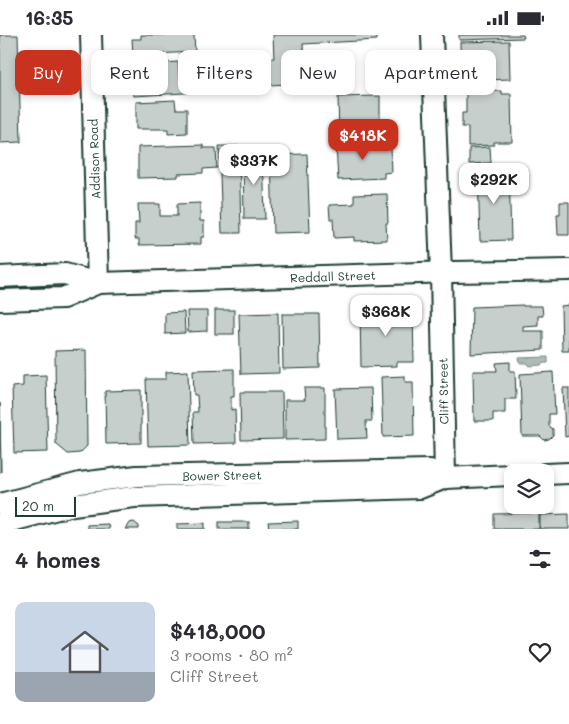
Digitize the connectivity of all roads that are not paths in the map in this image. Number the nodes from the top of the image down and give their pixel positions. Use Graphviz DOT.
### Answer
graph roads {
  1 [pos="91,35"];
  2 [pos="432,35"];
  3 [pos="569,270"];
  4 [pos="441,272"];
  5 [pos="0,277"];
  6 [pos="98,283"];
  7 [pos="0,300"];
  8 [pos="569,473"];
  9 [pos="554,474"];
  10 [pos="504,475"];
  11 [pos="445,478"];
  12 [pos="0,504"];
  13 [pos="0,524"];
  1 -- 6 [label="street, Addison Road"];
  2 -- 4 [label="street, Cliff Street"];
  3 -- 4 [label="street, Reddall Street"];
  4 -- 6 [label="street, Reddall Street"];
  4 -- 11 [label="street, Cliff Street"];
  5 -- 6 [label="street, Reddall Street"];
  6 -- 7 [label="street, Reddall Street"];
  8 -- 9 [label="street"];
  10 -- 11 [label="street, Bower Street"];
  11 -- 12 [label="street, Bower Street"];
  11 -- 13 [label="street, Bower Street"];
}
